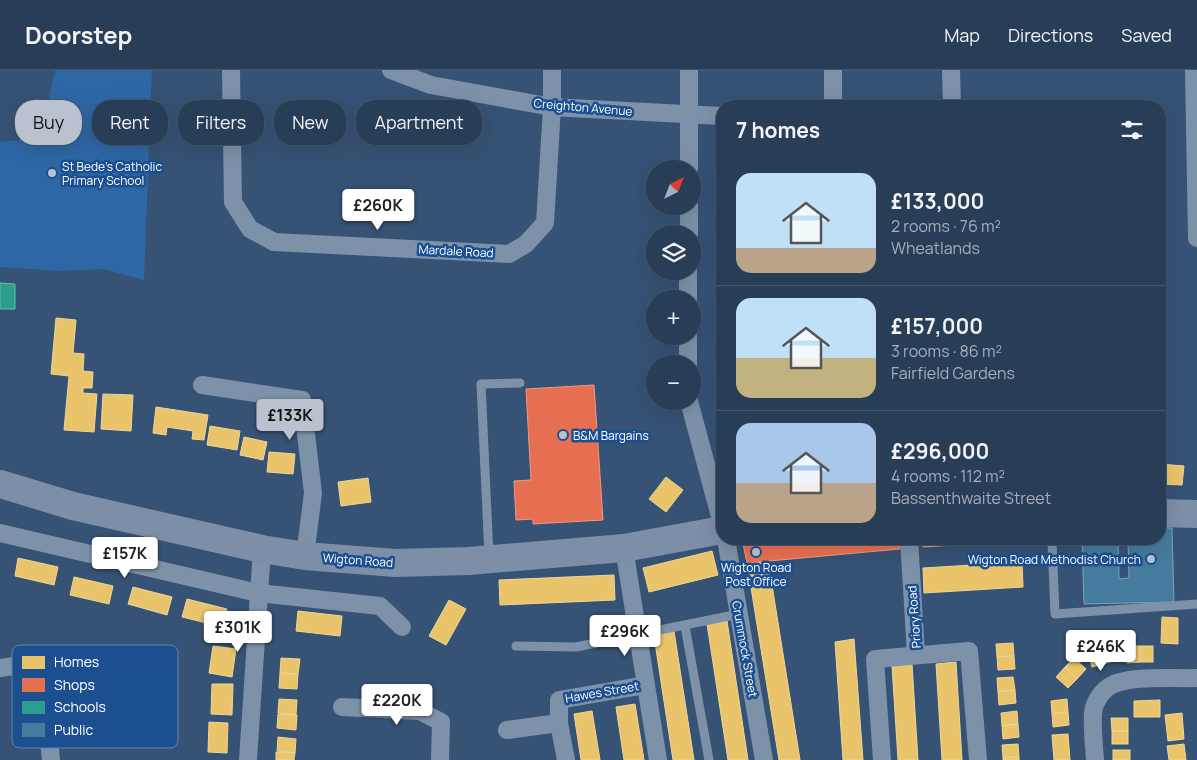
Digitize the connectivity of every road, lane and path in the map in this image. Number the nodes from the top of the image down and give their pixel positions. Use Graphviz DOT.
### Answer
graph roads {
  1 [pos="231,70"];
  2 [pos="391,70"];
  3 [pos="552,70"];
  4 [pos="689,70"];
  5 [pos="833,70"];
  6 [pos="951,70"];
  7 [pos="1194,70"];
  8 [pos="833,100"];
  9 [pos="952,100"];
  10 [pos="552,107"];
  11 [pos="689,115"];
  12 [pos="716,116"];
  13 [pos="689,160"];
  14 [pos="1196,163"];
  15 [pos="1197,238"];
  16 [pos="520,383"];
  17 [pos="202,385"];
  18 [pos="691,410"];
  19 [pos="0,484"];
  20 [pos="716,502"];
  21 [pos="1166,513"];
  22 [pos="1197,514"];
  23 [pos="716,531"];
  24 [pos="0,533"];
  25 [pos="727,545"];
  26 [pos="909,545"];
  27 [pos="1052,545"];
  28 [pos="624,548"];
  29 [pos="262,550"];
  30 [pos="305,556"];
  31 [pos="489,559"];
  32 [pos="258,593"];
  33 [pos="1197,604"];
  34 [pos="739,614"];
  35 [pos="685,626"];
  36 [pos="402,627"];
  37 [pos="639,635"];
  38 [pos="516,646"];
  39 [pos="916,654"];
  40 [pos="1197,678"];
  41 [pos="646,685"];
  42 [pos="342,707"];
  43 [pos="560,723"];
  44 [pos="507,730"];
  45 [pos="248,760"];
  46 [pos="440,760"];
  47 [pos="566,760"];
  48 [pos="658,760"];
  49 [pos="709,760"];
  50 [pos="764,760"];
  51 [pos="882,760"];
  52 [pos="978,760"];
  53 [pos="1095,760"];
  1 -- 10 [label="street, Mardale Road"];
  2 -- 10 [label="street, Creighton Avenue"];
  3 -- 10 [label="street, Mardale Road"];
  4 -- 11 [label="street"];
  5 -- 8 [label="street"];
  6 -- 9 [label="street"];
  7 -- 14 [label="street"];
  10 -- 11 [label="street, Creighton Avenue"];
  11 -- 12 [label="street, Creighton Avenue"];
  11 -- 13 [label="street"];
  14 -- 15 [label="street"];
  16 -- 31 [label="lane"];
  17 -- 30 [label="street"];
  18 -- 20 [label="street"];
  19 -- 29 [label="main road, Wigton Road"];
  21 -- 22 [label="main road"];
  23 -- 28 [label="main road, Wigton Road"];
  24 -- 32 [label="street"];
  25 -- 34 [label="street, Crummock Street"];
  26 -- 39 [label="street, Priory Road"];
  27 -- 33 [label="lane"];
  28 -- 31 [label="main road, Wigton Road"];
  28 -- 37 [label="street"];
  29 -- 30 [label="main road, Wigton Road"];
  29 -- 32 [label="street"];
  30 -- 31 [label="main road, Wigton Road"];
  32 -- 36 [label="street"];
  32 -- 45 [label="street"];
  34 -- 35 [label="lane"];
  34 -- 50 [label="street, Crummock Street"];
  35 -- 37 [label="lane"];
  35 -- 49 [label="lane"];
  37 -- 38 [label="lane"];
  37 -- 41 [label="street"];
  39 -- 51 [label="street"];
  39 -- 52 [label="street, Priory Road"];
  40 -- 53 [label="street"];
  41 -- 43 [label="street, Hawes Street"];
  41 -- 48 [label="street"];
  42 -- 46 [label="street"];
  43 -- 44 [label="street"];
  43 -- 47 [label="street"];
}
